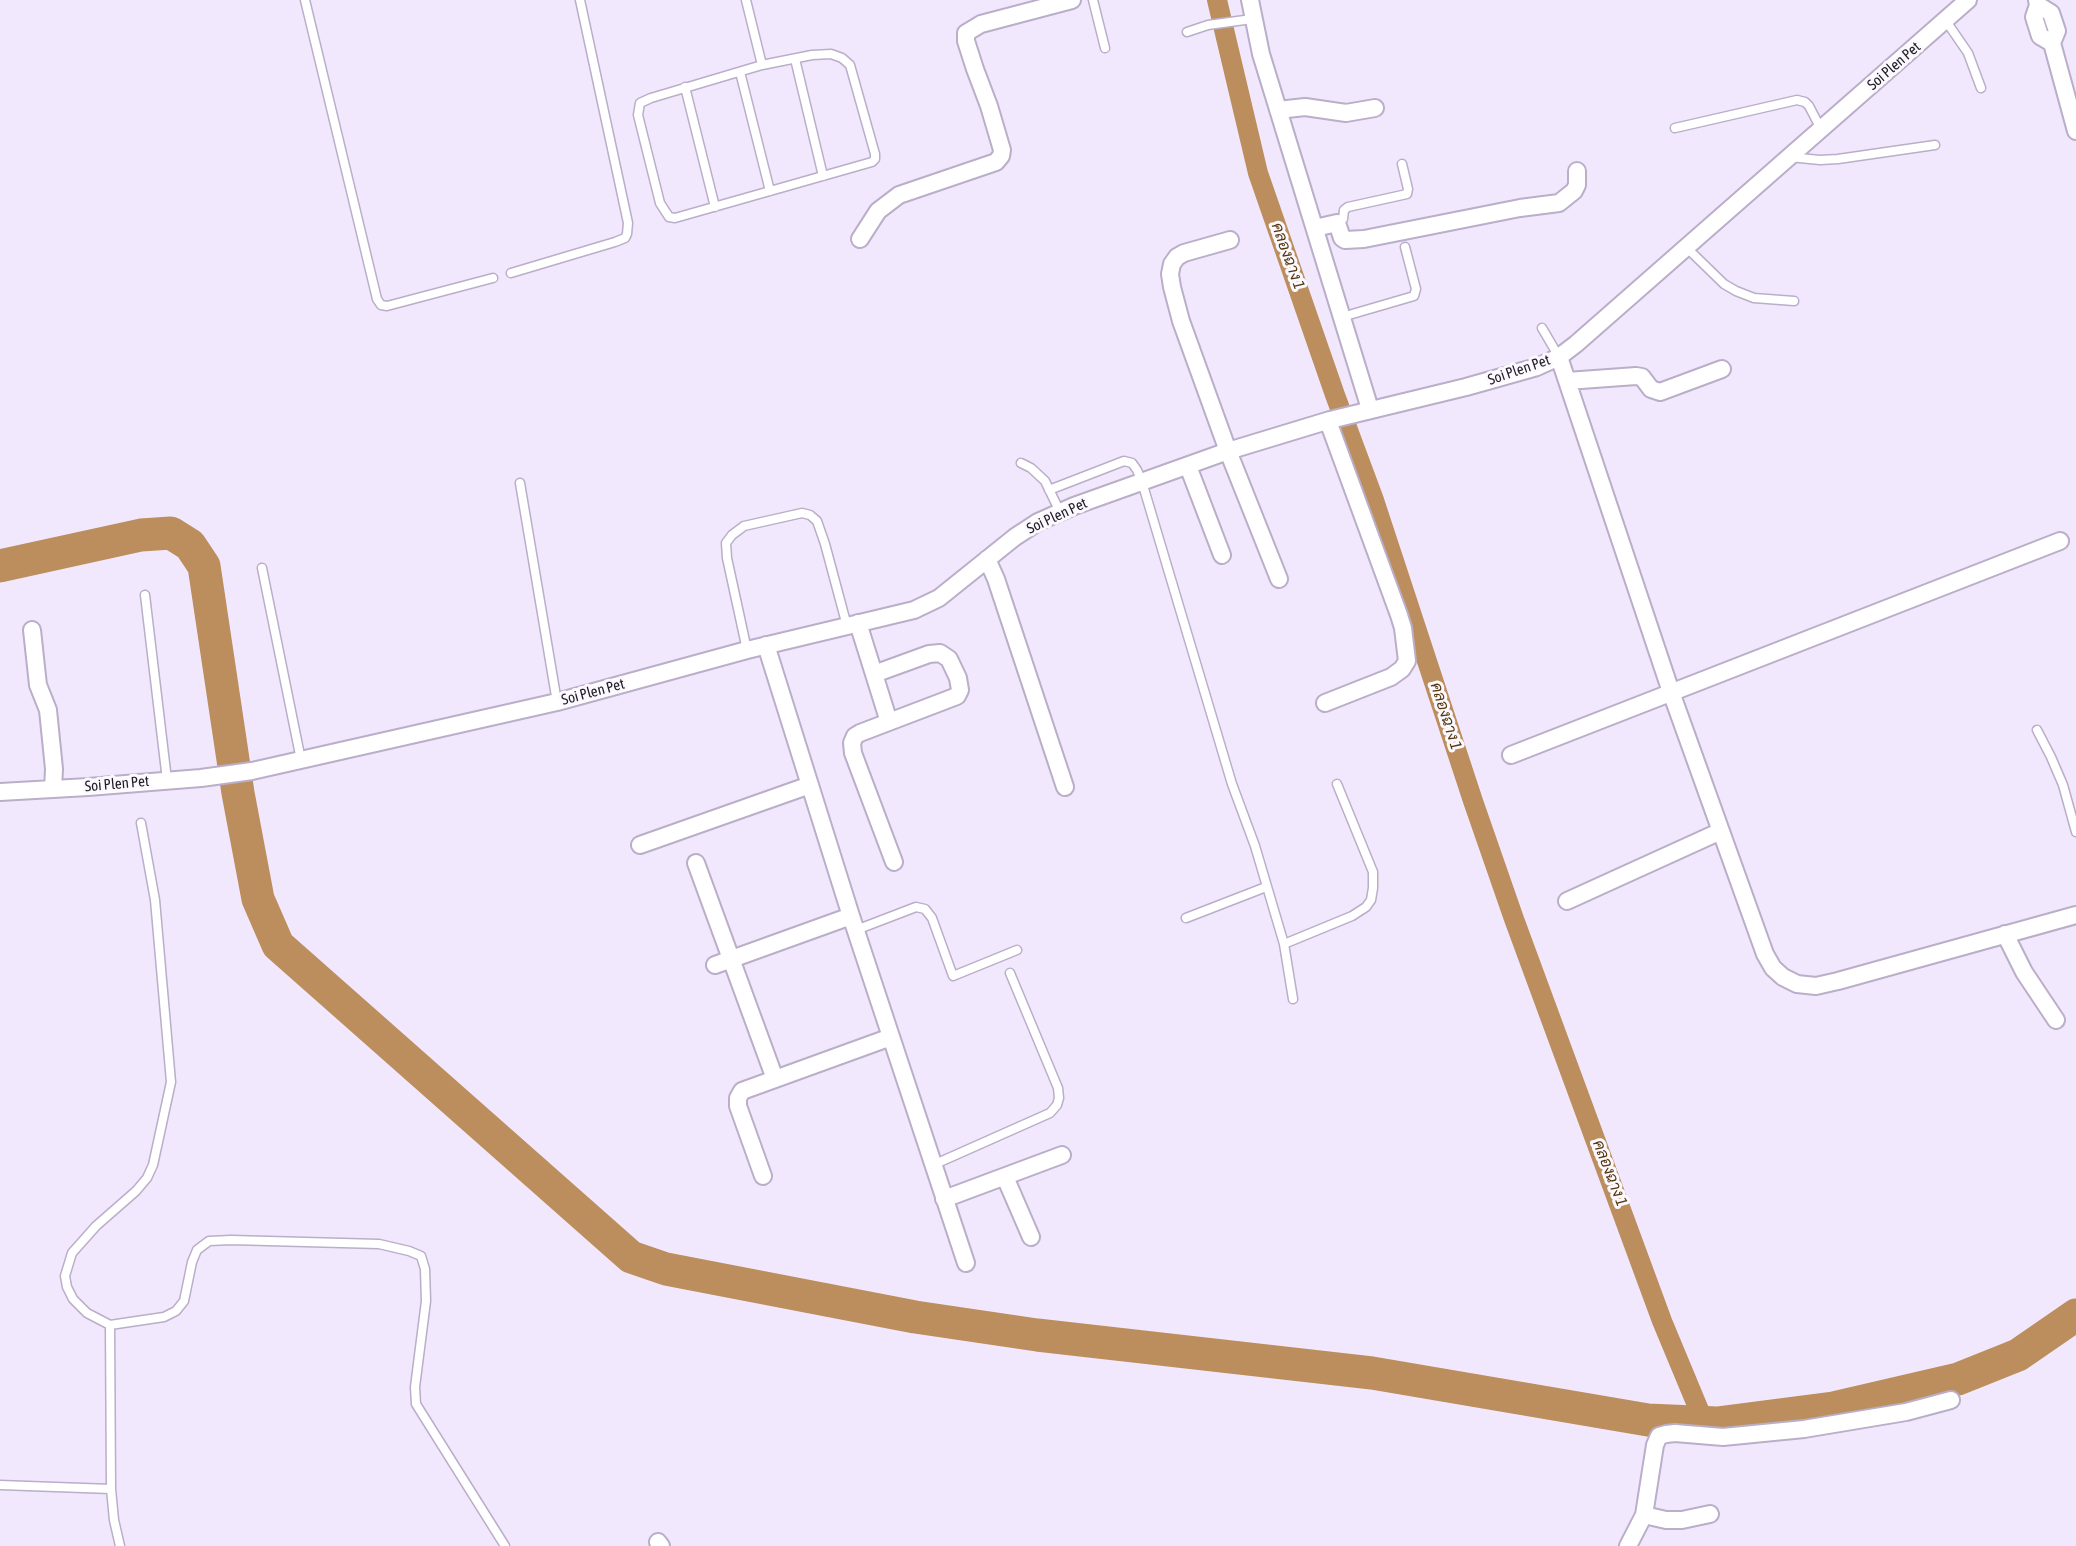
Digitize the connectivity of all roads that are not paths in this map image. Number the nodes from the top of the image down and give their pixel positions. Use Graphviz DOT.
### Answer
graph roads {
  1 [pos="305,0"];
  2 [pos="580,0"];
  3 [pos="746,0"];
  4 [pos="1072,0"];
  5 [pos="1093,0"];
  6 [pos="1250,0"];
  7 [pos="1968,0"];
  8 [pos="2037,3"];
  9 [pos="1247,20"];
  10 [pos="1946,21"];
  11 [pos="1187,32"];
  12 [pos="1105,48"];
  13 [pos="795,58"];
  14 [pos="762,65"];
  15 [pos="740,72"];
  16 [pos="685,87"];
  17 [pos="1981,88"];
  18 [pos="1375,108"];
  19 [pos="1278,110"];
  20 [pos="1676,128"];
  21 [pos="1821,129"];
  22 [pos="2076,131"];
  23 [pos="1935,145"];
  24 [pos="1789,157"];
  25 [pos="1402,164"];
  26 [pos="1577,171"];
  27 [pos="823,176"];
  28 [pos="770,191"];
  29 [pos="715,207"];
  30 [pos="1337,223"];
  31 [pos="1315,228"];
  32 [pos="860,239"];
  33 [pos="1230,240"];
  34 [pos="1405,247"];
  35 [pos="1687,248"];
  36 [pos="511,273"];
  37 [pos="493,278"];
  38 [pos="1794,301"];
  39 [pos="1342,317"];
  40 [pos="1542,328"];
  41 [pos="1559,357"];
  42 [pos="1722,369"];
  43 [pos="1567,381"];
  44 [pos="1370,409"];
  45 [pos="1329,421"];
  46 [pos="1228,451"];
  47 [pos="1022,463"];
  48 [pos="1188,466"];
  49 [pos="1142,482"];
  50 [pos="520,483"];
  51 [pos="1049,490"];
  52 [pos="1060,512"];
  53 [pos="2060,541"];
  54 [pos="1222,555"];
  55 [pos="987,559"];
  56 [pos="262,568"];
  57 [pos="1279,579"];
  58 [pos="145,595"];
  59 [pos="852,625"];
  60 [pos="32,630"];
  61 [pos="766,645"];
  62 [pos="747,650"];
  63 [pos="874,674"];
  64 [pos="1671,692"];
  65 [pos="557,702"];
  66 [pos="1325,703"];
  67 [pos="889,722"];
  68 [pos="2037,730"];
  69 [pos="1511,755"];
  70 [pos="301,760"];
  71 [pos="167,780"];
  72 [pos="1337,784"];
  73 [pos="810,785"];
  74 [pos="1065,787"];
  75 [pos="53,789"];
  76 [pos="0,792"];
  77 [pos="141,822"];
  78 [pos="1721,831"];
  79 [pos="2076,832"];
  80 [pos="640,845"];
  81 [pos="894,862"];
  82 [pos="696,863"];
  83 [pos="1266,887"];
  84 [pos="1567,901"];
  85 [pos="1186,918"];
  86 [pos="2074,919"];
  87 [pos="854,923"];
  88 [pos="2005,934"];
  89 [pos="1284,944"];
  90 [pos="1017,950"];
  91 [pos="731,959"];
  92 [pos="715,965"];
  93 [pos="1010,973"];
  94 [pos="1293,999"];
  95 [pos="2056,1020"];
  96 [pos="891,1037"];
  97 [pos="775,1079"];
  98 [pos="1062,1155"];
  99 [pos="933,1165"];
  100 [pos="763,1176"];
  101 [pos="1005,1177"];
  102 [pos="944,1199"];
  103 [pos="1031,1237"];
  104 [pos="966,1263"];
  105 [pos="110,1325"];
  106 [pos="1951,1400"];
  107 [pos="0,1485"];
  108 [pos="111,1489"];
  109 [pos="1710,1514"];
  110 [pos="1644,1515"];
  111 [pos="120,1546"];
  112 [pos="505,1546"];
  113 [pos="1628,1546"];
  1 -- 37 [label="lane"];
  2 -- 36 [label="lane"];
  3 -- 14 [label="lane"];
  4 -- 32 [label="street"];
  5 -- 12 [label="lane"];
  6 -- 9 [label="street"];
  7 -- 10 [label="street, Soi Plen Pet"];
  8 -- 22 [label="street"];
  9 -- 11 [label="lane"];
  9 -- 19 [label="street"];
  10 -- 17 [label="lane"];
  10 -- 21 [label="street, Soi Plen Pet"];
  13 -- 14 [label="lane"];
  13 -- 27 [label="lane"];
  13 -- 27 [label="lane"];
  14 -- 15 [label="lane"];
  15 -- 16 [label="lane"];
  15 -- 28 [label="lane"];
  16 -- 29 [label="lane"];
  16 -- 29 [label="lane"];
  18 -- 19 [label="street"];
  19 -- 31 [label="street"];
  20 -- 21 [label="lane"];
  21 -- 24 [label="street, Soi Plen Pet"];
  23 -- 24 [label="lane"];
  24 -- 35 [label="street, Soi Plen Pet"];
  25 -- 30 [label="lane"];
  26 -- 30 [label="street"];
  27 -- 28 [label="lane"];
  28 -- 29 [label="lane"];
  30 -- 31 [label="street"];
  31 -- 39 [label="street"];
  33 -- 46 [label="street"];
  34 -- 39 [label="lane"];
  35 -- 38 [label="lane"];
  35 -- 41 [label="street, Soi Plen Pet"];
  39 -- 44 [label="street"];
  40 -- 41 [label="lane"];
  41 -- 43 [label="street"];
  41 -- 44 [label="street, Soi Plen Pet"];
  42 -- 43 [label="street"];
  43 -- 64 [label="street"];
  44 -- 45 [label="street, Soi Plen Pet"];
  45 -- 46 [label="street, Soi Plen Pet"];
  45 -- 66 [label="street"];
  46 -- 48 [label="street, Soi Plen Pet"];
  46 -- 57 [label="street"];
  47 -- 51 [label="lane"];
  48 -- 49 [label="street, Soi Plen Pet"];
  48 -- 54 [label="street"];
  49 -- 51 [label="lane"];
  49 -- 52 [label="street, Soi Plen Pet"];
  49 -- 83 [label="lane"];
  50 -- 65 [label="lane"];
  51 -- 52 [label="lane"];
  52 -- 55 [label="street, Soi Plen Pet"];
  53 -- 64 [label="street"];
  55 -- 59 [label="street, Soi Plen Pet"];
  55 -- 74 [label="street"];
  56 -- 70 [label="lane"];
  58 -- 71 [label="lane"];
  59 -- 61 [label="street, Soi Plen Pet"];
  59 -- 62 [label="lane"];
  59 -- 63 [label="street"];
  60 -- 75 [label="street"];
  61 -- 62 [label="street, Soi Plen Pet"];
  61 -- 73 [label="street"];
  62 -- 65 [label="street, Soi Plen Pet"];
  63 -- 67 [label="street"];
  63 -- 67 [label="street"];
  64 -- 69 [label="street"];
  64 -- 78 [label="street"];
  65 -- 70 [label="street, Soi Plen Pet"];
  67 -- 81 [label="street"];
  68 -- 79 [label="lane"];
  70 -- 71 [label="street, Soi Plen Pet"];
  71 -- 75 [label="street, Soi Plen Pet"];
  72 -- 89 [label="lane"];
  73 -- 80 [label="street"];
  73 -- 87 [label="street"];
  75 -- 76 [label="street, Soi Plen Pet"];
  77 -- 105 [label="lane"];
  78 -- 84 [label="street"];
  78 -- 88 [label="street"];
  82 -- 91 [label="street"];
  83 -- 85 [label="lane"];
  83 -- 89 [label="lane"];
  86 -- 88 [label="street"];
  87 -- 90 [label="lane"];
  87 -- 91 [label="street"];
  87 -- 96 [label="street"];
  88 -- 95 [label="street"];
  89 -- 94 [label="lane"];
  91 -- 92 [label="street"];
  91 -- 97 [label="street"];
  93 -- 99 [label="lane"];
  96 -- 97 [label="street"];
  96 -- 99 [label="street"];
  97 -- 100 [label="street"];
  98 -- 101 [label="street"];
  99 -- 102 [label="street"];
  101 -- 102 [label="street"];
  101 -- 103 [label="street"];
  102 -- 104 [label="street"];
  105 -- 108 [label="lane"];
  105 -- 112 [label="lane"];
  106 -- 110 [label="street"];
  107 -- 108 [label="lane"];
  108 -- 111 [label="lane"];
  109 -- 110 [label="street"];
  110 -- 113 [label="street"];
}
